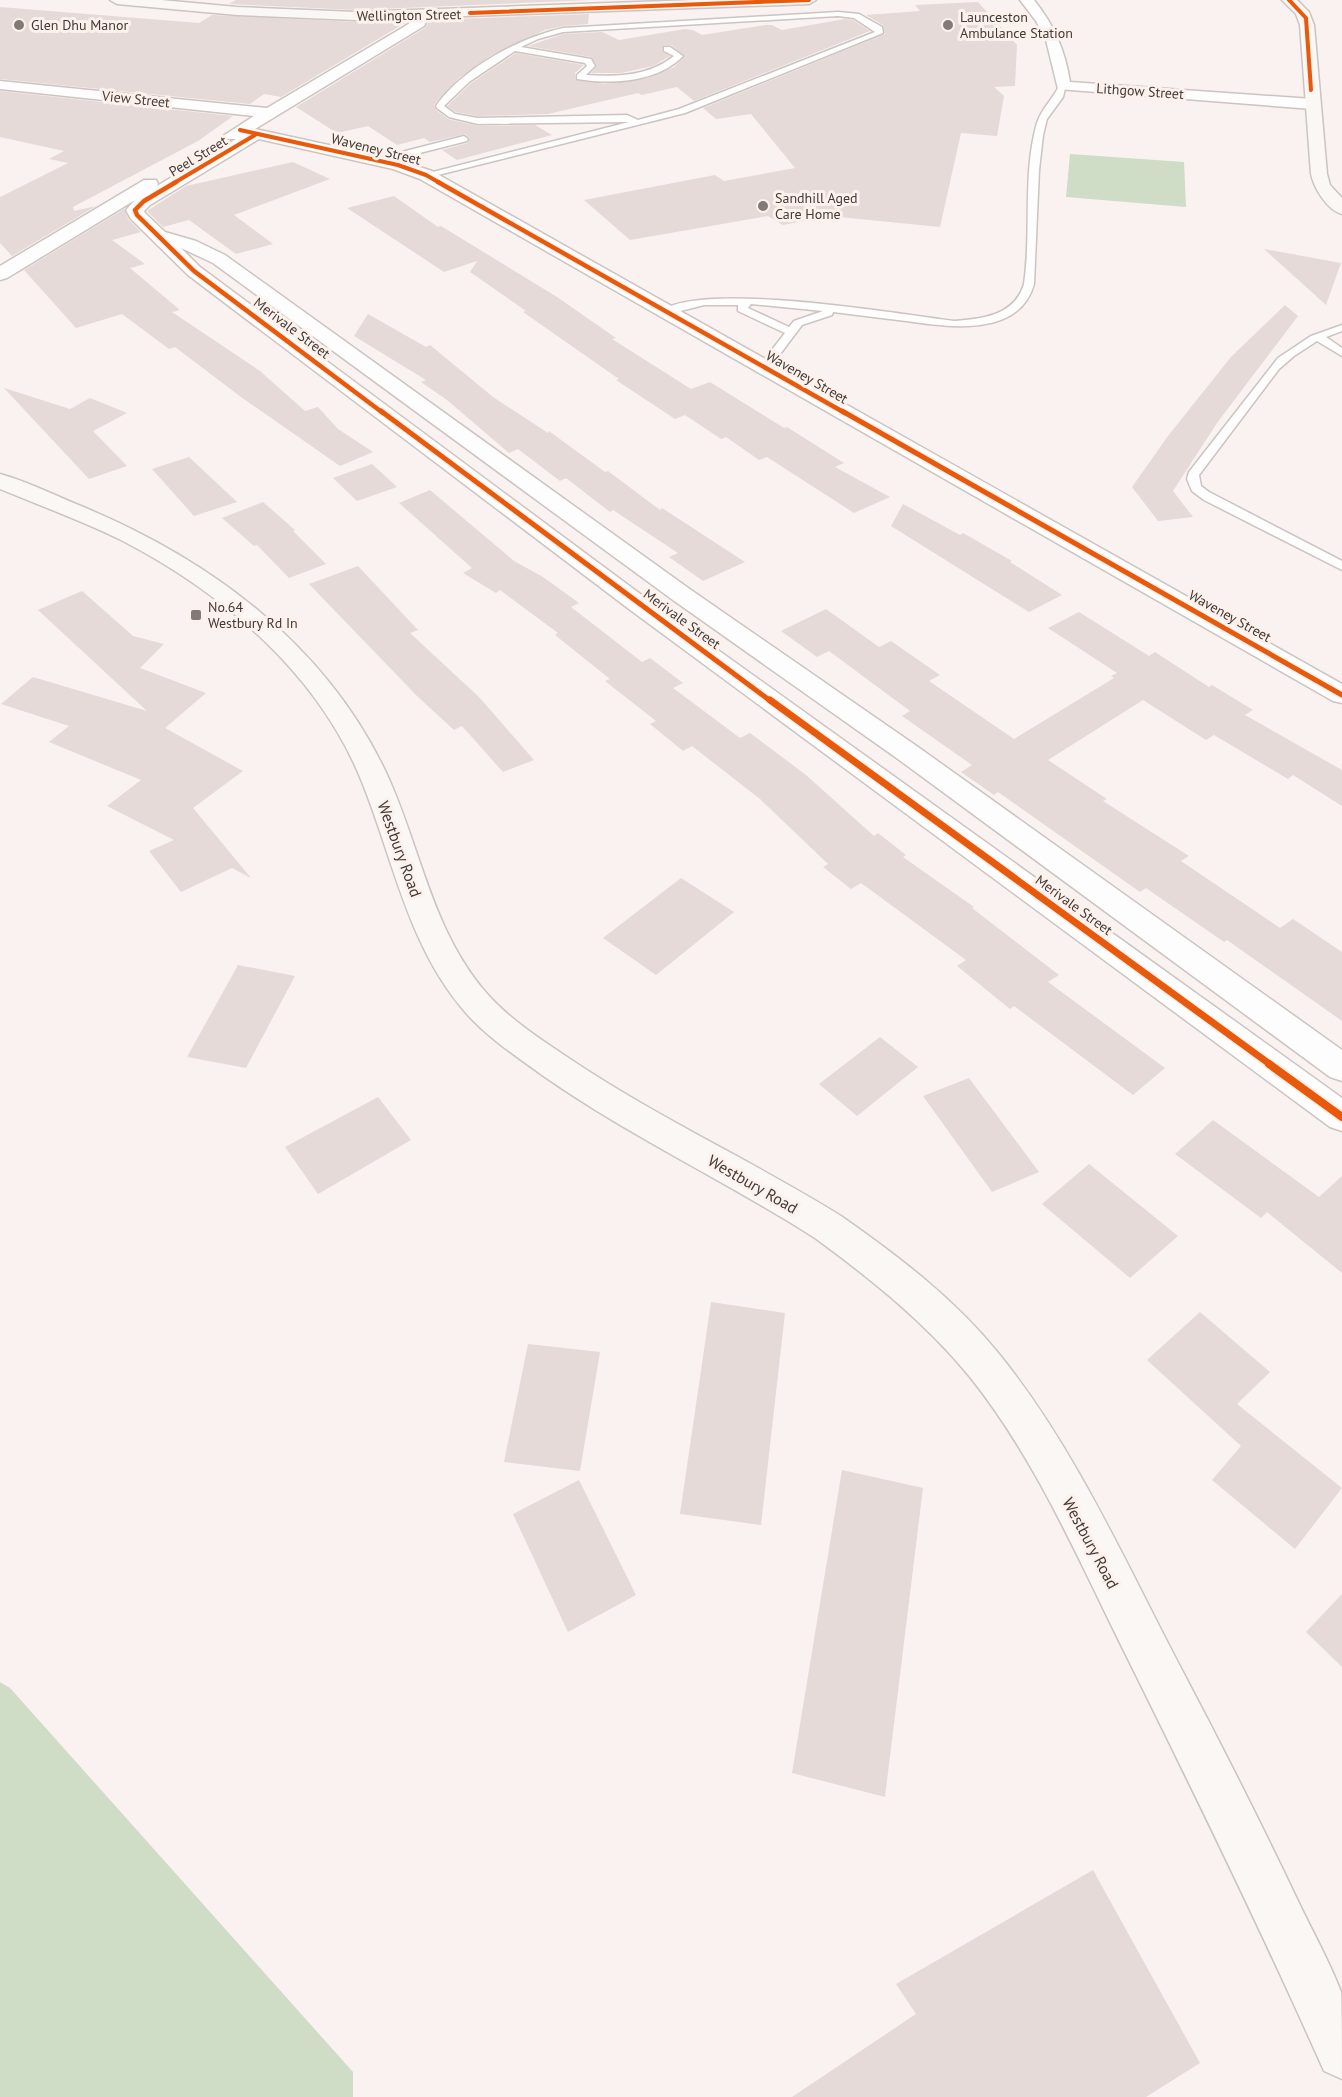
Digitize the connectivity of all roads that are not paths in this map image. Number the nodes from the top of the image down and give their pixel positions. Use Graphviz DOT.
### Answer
graph roads {
  1 [pos="117,0"];
  2 [pos="810,0"];
  3 [pos="1027,0"];
  4 [pos="1289,0"];
  5 [pos="422,7"];
  6 [pos="514,48"];
  7 [pos="667,49"];
  8 [pos="0,85"];
  9 [pos="1063,86"];
  10 [pos="1312,104"];
  11 [pos="271,113"];
  12 [pos="636,122"];
  13 [pos="248,133"];
  14 [pos="464,139"];
  15 [pos="383,162"];
  16 [pos="426,175"];
  17 [pos="1342,209"];
  18 [pos="157,233"];
  19 [pos="0,274"];
  20 [pos="744,303"];
  21 [pos="844,311"];
  22 [pos="665,312"];
  23 [pos="1342,328"];
  24 [pos="791,332"];
  25 [pos="1318,337"];
  26 [pos="1342,353"];
  27 [pos="764,368"];
  28 [pos="0,481"];
  29 [pos="1342,566"];
  30 [pos="1342,695"];
  31 [pos="1342,1068"];
  32 [pos="1342,1117"];
  33 [pos="1342,2053"];
  1 -- 5 [label="main road, Wellington Street"];
  2 -- 5 [label="main road, Wellington Street"];
  3 -- 9 [label="street"];
  4 -- 10 [label="main road"];
  5 -- 11 [label="street, Peel Street"];
  6 -- 7 [label="lane"];
  6 -- 12 [label="lane"];
  6 -- 12 [label="lane"];
  8 -- 11 [label="street, View Street"];
  9 -- 10 [label="street, Lithgow Street"];
  9 -- 21 [label="lane"];
  10 -- 17 [label="main road"];
  11 -- 13 [label="street, Peel Street"];
  12 -- 16 [label="lane"];
  13 -- 15 [label="street, Waveney Street"];
  13 -- 18 [label="street, Merivale Street"];
  13 -- 19 [label="street, Peel Street"];
  14 -- 15 [label="lane"];
  15 -- 16 [label="street, Waveney Street"];
  16 -- 22 [label="street, Waveney Street"];
  18 -- 31 [label="street, Merivale Street"];
  18 -- 32 [label="street, Merivale Street"];
  20 -- 21 [label="lane"];
  20 -- 22 [label="lane"];
  20 -- 24 [label="lane"];
  21 -- 24 [label="lane"];
  22 -- 27 [label="street, Waveney Street"];
  23 -- 25 [label="lane"];
  24 -- 27 [label="lane"];
  25 -- 26 [label="lane"];
  25 -- 29 [label="lane"];
  27 -- 30 [label="street, Waveney Street"];
  28 -- 33 [label="main road, Westbury Road"];
}
